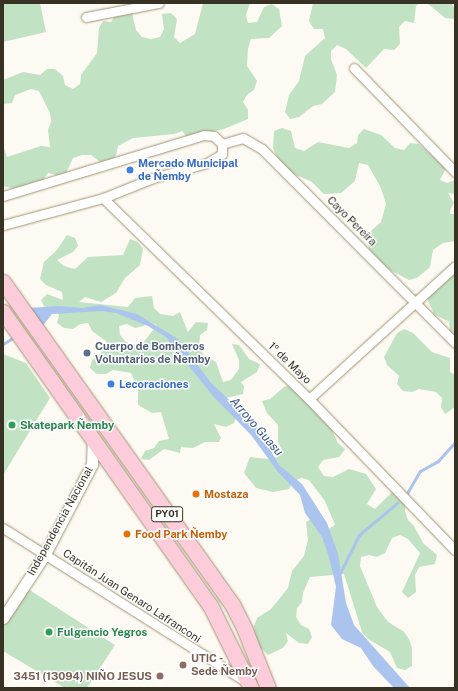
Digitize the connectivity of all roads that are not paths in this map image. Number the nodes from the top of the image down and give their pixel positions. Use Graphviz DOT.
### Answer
graph roads {
  1 [pos="159,3"];
  2 [pos="86,17"];
  3 [pos="354,68"];
  4 [pos="222,144"];
  5 [pos="455,172"];
  6 [pos="3,196"];
  7 [pos="103,198"];
  8 [pos="3,225"];
  9 [pos="455,266"];
  10 [pos="3,282"];
  11 [pos="416,303"];
  12 [pos="3,312"];
  13 [pos="455,343"];
  14 [pos="309,399"];
  15 [pos="93,440"];
  16 [pos="3,528"];
  17 [pos="455,550"];
  18 [pos="45,554"];
  19 [pos="3,618"];
  20 [pos="250,686"];
  21 [pos="268,688"];
  1 -- 2 [label="street"];
  3 -- 5 [label="street"];
  4 -- 6 [label="street"];
  4 -- 7 [label="street"];
  4 -- 11 [label="street, Cayo Pereira"];
  7 -- 8 [label="street"];
  7 -- 14 [label="street, 1º de Mayo"];
  9 -- 11 [label="street"];
  10 -- 21 [label="highway, PY01"];
  11 -- 13 [label="street, Cayo Pereira"];
  11 -- 14 [label="street"];
  12 -- 15 [label="highway, PY01"];
  14 -- 17 [label="street, 1º de Mayo"];
  15 -- 18 [label="street, Independencia Nacional"];
  15 -- 20 [label="highway, PY01"];
  16 -- 18 [label="street, Capitán Juan Genaro Lafranconi"];
  18 -- 19 [label="street, Independencia Nacional"];
  18 -- 20 [label="street, Capitán Juan Genaro Lafranconi"];
}
